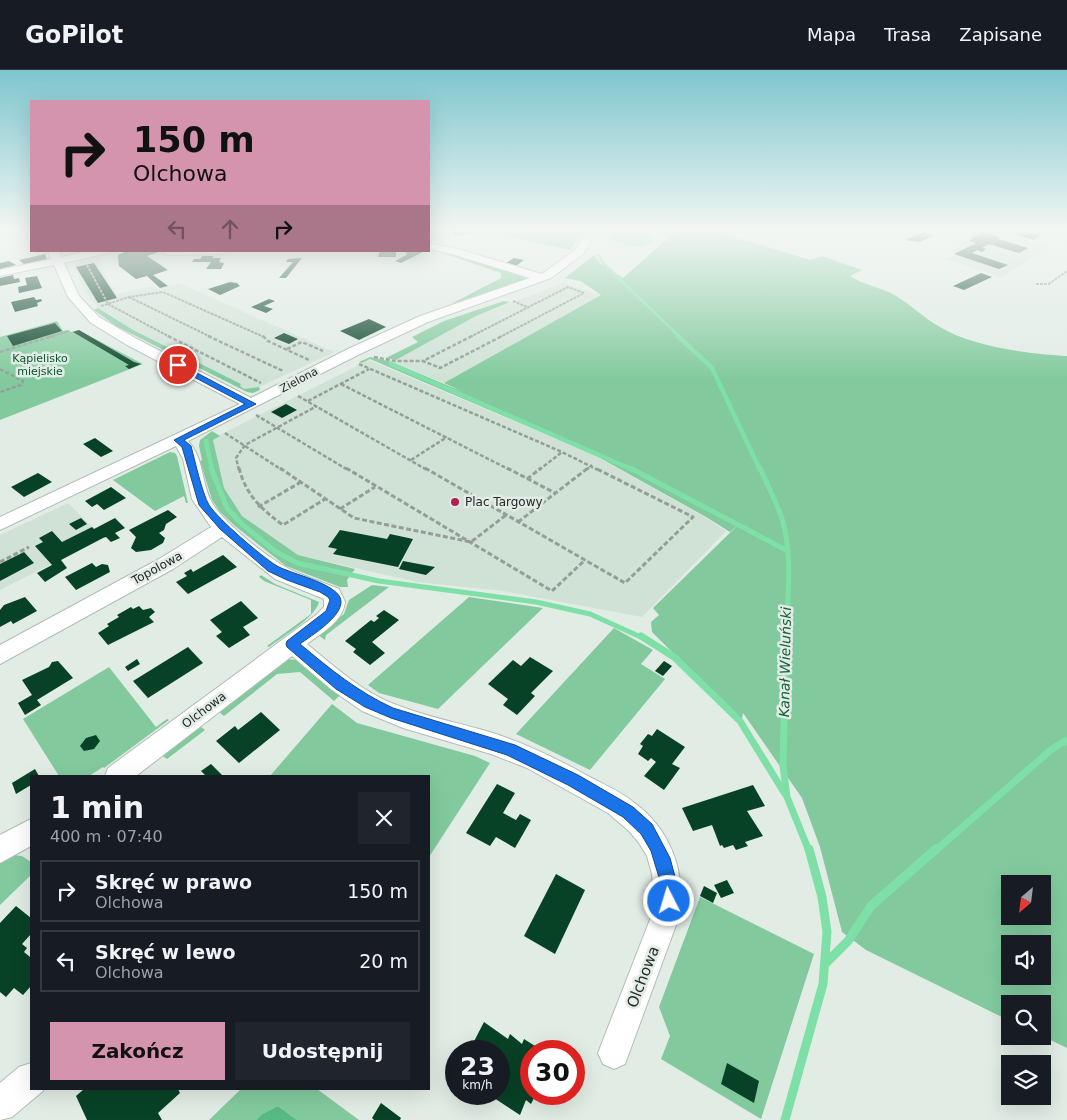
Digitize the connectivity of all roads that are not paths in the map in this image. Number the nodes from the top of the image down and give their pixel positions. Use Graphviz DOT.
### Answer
graph roads {
  1 [pos="65,281"];
  2 [pos="534,281"];
  3 [pos="252,404"];
  4 [pos="178,440"];
  5 [pos="0,524"];
  6 [pos="224,527"];
  7 [pos="292,644"];
  8 [pos="0,655"];
  9 [pos="118,775"];
  10 [pos="30,833"];
  11 [pos="0,850"];
  12 [pos="614,1053"];
  13 [pos="30,1080"];
  14 [pos="0,1105"];
  1 -- 3 [label="street"];
  2 -- 3 [label="street, Zielona"];
  3 -- 4 [label="street, Zielona"];
  4 -- 5 [label="street, Zielona"];
  4 -- 6 [label="street"];
  6 -- 7 [label="street, Olchowa"];
  6 -- 8 [label="street, Topolowa"];
  7 -- 9 [label="street, Olchowa"];
  7 -- 12 [label="street, Olchowa"];
  10 -- 11 [label="street"];
  13 -- 14 [label="street"];
}
